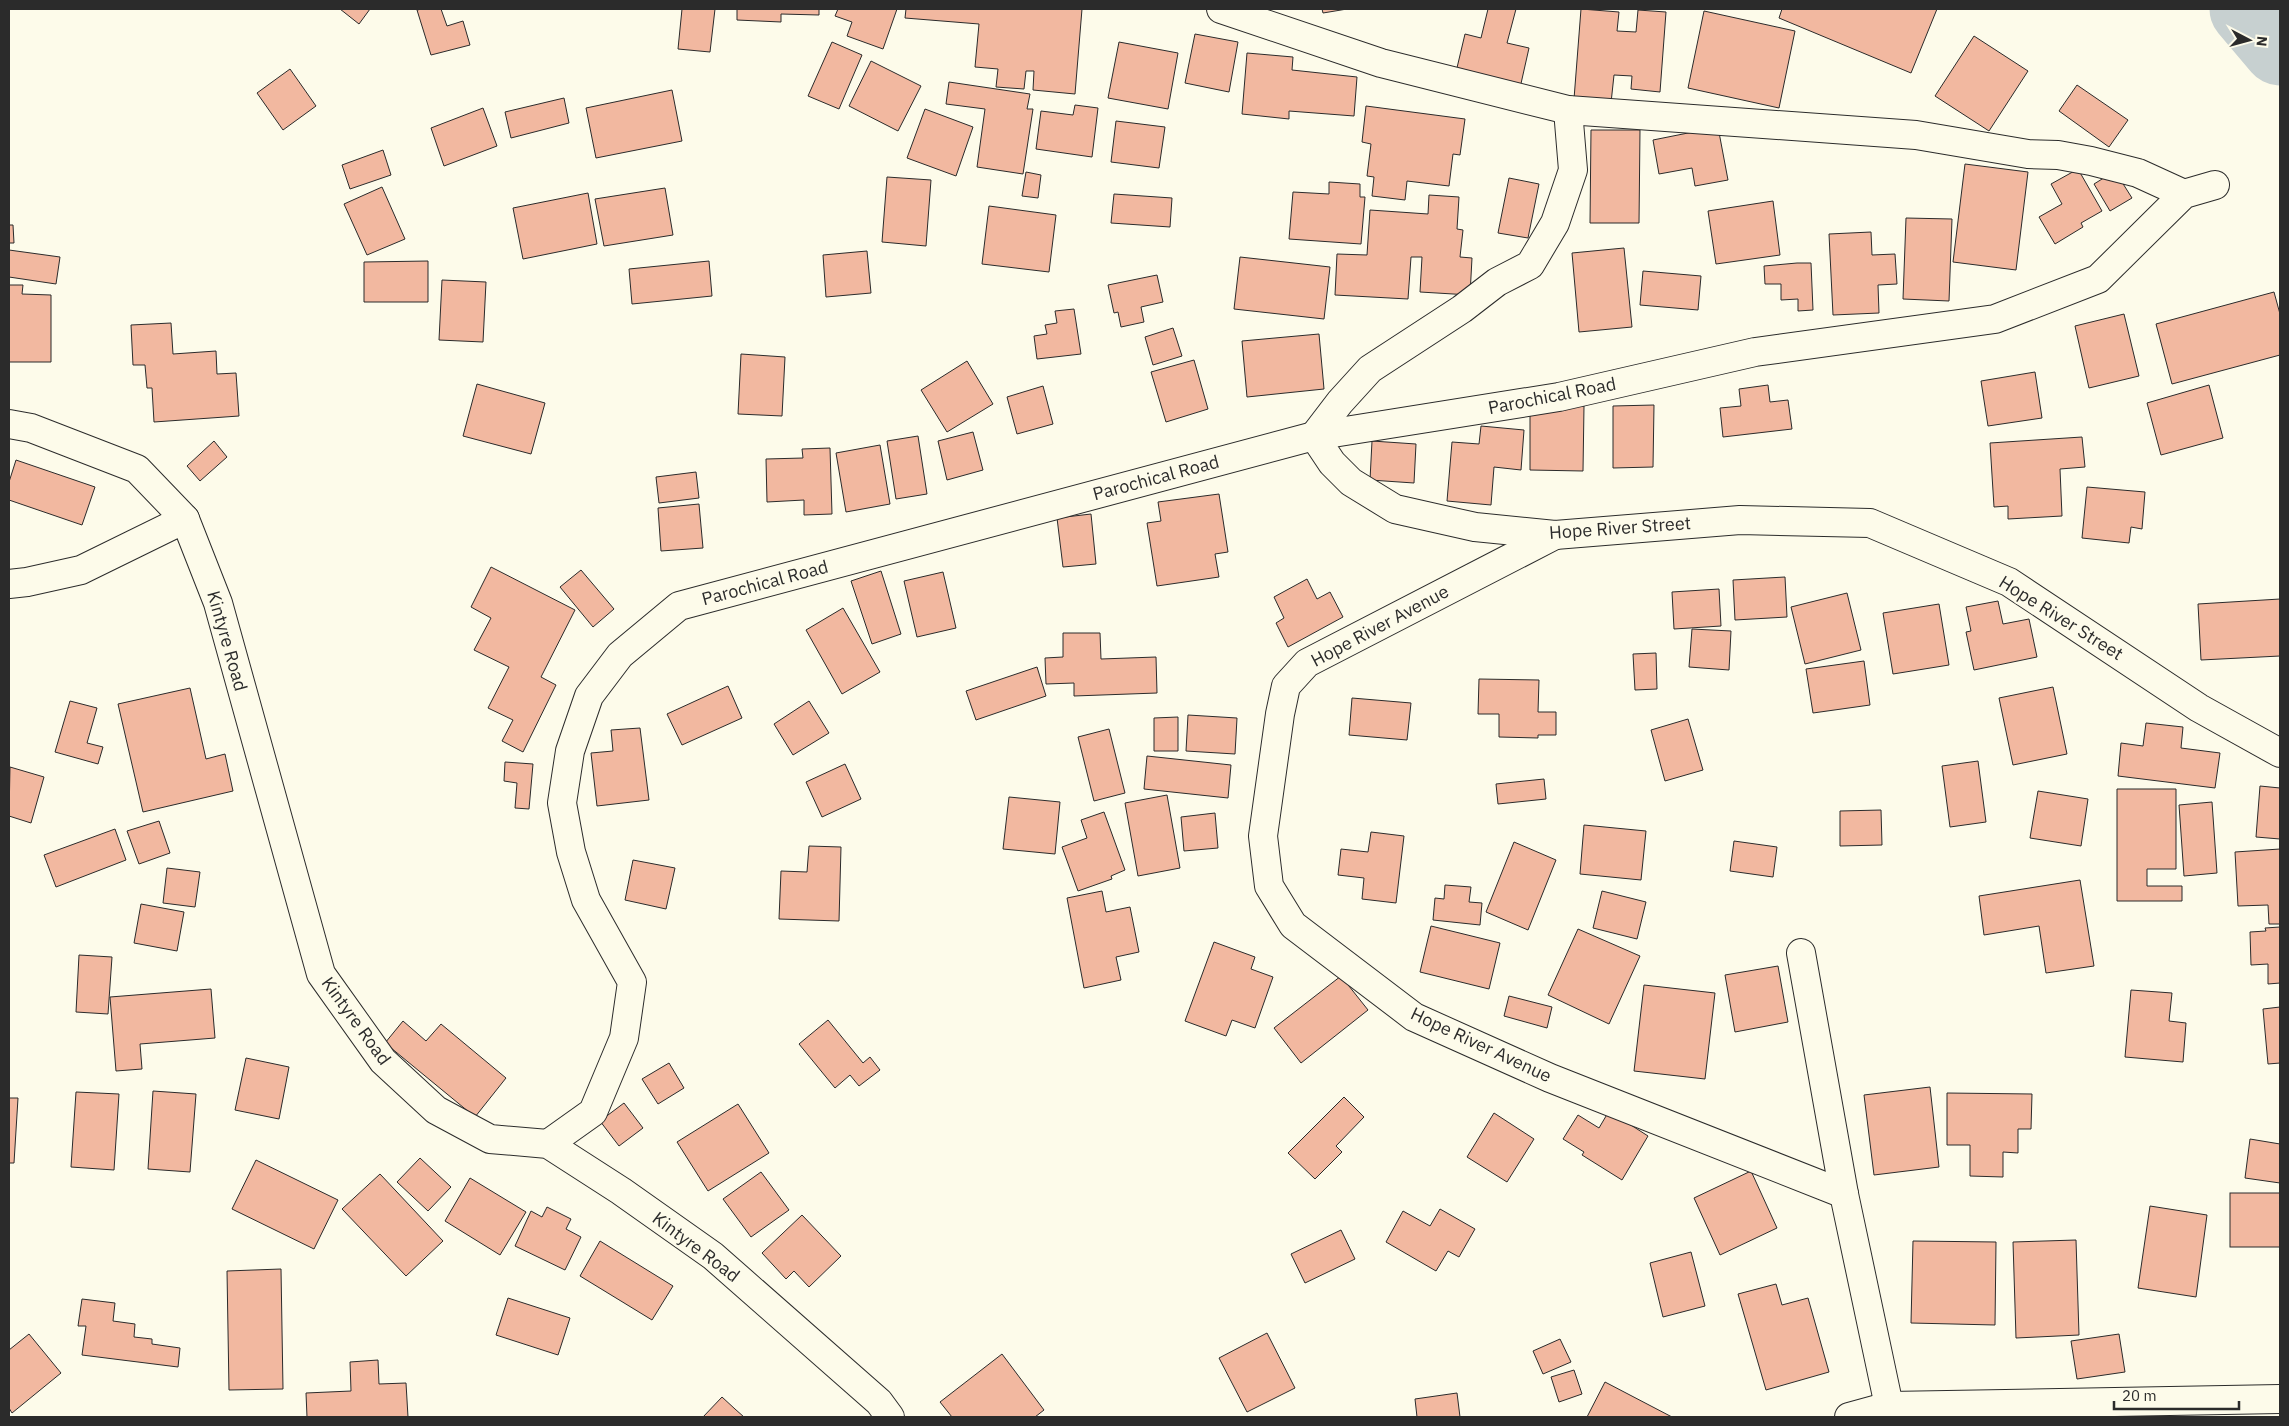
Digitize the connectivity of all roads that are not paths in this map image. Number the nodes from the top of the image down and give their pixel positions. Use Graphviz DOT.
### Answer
graph roads {
  1 [pos="1221,9"];
  2 [pos="1568,110"];
  3 [pos="2215,185"];
  4 [pos="2184,194"];
  5 [pos="9,424"];
  6 [pos="1314,436"];
  7 [pos="185,519"];
  8 [pos="1555,535"];
  9 [pos="9,584"];
  10 [pos="2280,753"];
  11 [pos="1801,953"];
  12 [pos="548,1144"];
  13 [pos="1844,1194"];
  14 [pos="2280,1399"];
  15 [pos="1889,1406"];
  16 [pos="890,1417"];
  17 [pos="1849,1417"];
  1 -- 2 [label="street"];
  2 -- 4 [label="street"];
  2 -- 6 [label="street"];
  3 -- 4 [label="street, Parochical Road"];
  4 -- 6 [label="street, Parochical Road"];
  5 -- 7 [label="street, Kintyre Road"];
  6 -- 8 [label="street, Hope River Street"];
  6 -- 12 [label="street, Parochical Road"];
  7 -- 9 [label="street"];
  7 -- 12 [label="street, Kintyre Road"];
  8 -- 10 [label="street, Hope River Street"];
  8 -- 13 [label="street, Hope River Avenue"];
  11 -- 13 [label="street"];
  12 -- 16 [label="street, Kintyre Road"];
  13 -- 15 [label="street"];
  14 -- 15 [label="street"];
  15 -- 17 [label="street"];
}
